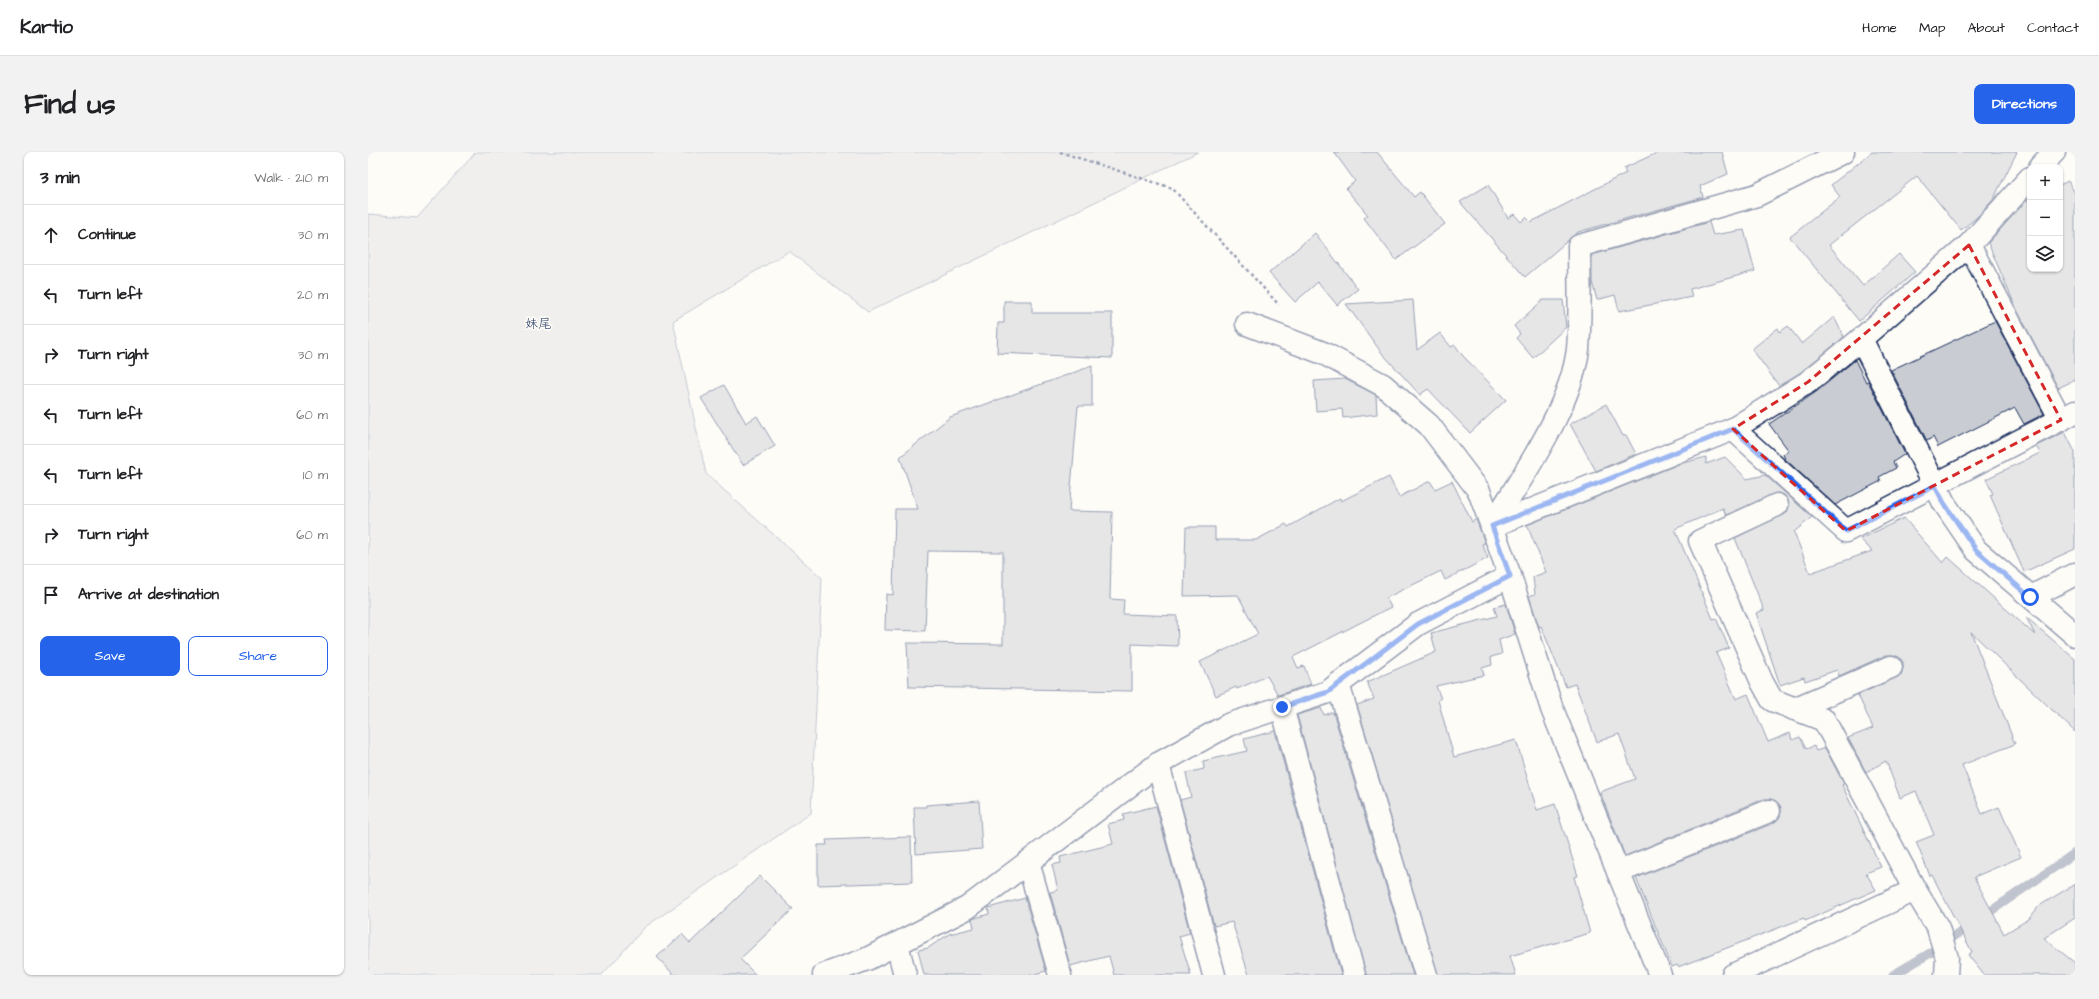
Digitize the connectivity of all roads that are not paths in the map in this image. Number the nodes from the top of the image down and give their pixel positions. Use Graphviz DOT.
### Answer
graph roads {
  1 [pos="1843,152"];
  2 [pos="2054,152"];
  3 [pos="2043,164"];
  4 [pos="2027,181"];
  5 [pos="1969,245"];
  6 [pos="1246,324"];
  7 [pos="1861,339"];
  8 [pos="2068,416"];
  9 [pos="1733,429"];
  10 [pos="1935,486"];
  11 [pos="1777,505"];
  12 [pos="1492,526"];
  13 [pos="2075,574"];
  14 [pos="1510,576"];
  15 [pos="2030,597"];
  16 [pos="2075,635"];
  17 [pos="1891,667"];
  18 [pos="1338,684"];
  19 [pos="1282,707"];
  20 [pos="1794,709"];
  21 [pos="1158,764"];
  22 [pos="1769,811"];
  23 [pos="1028,862"];
  24 [pos="1618,872"];
  25 [pos="1915,890"];
  26 [pos="897,944"];
  27 [pos="1947,967"];
  28 [pos="824,975"];
  29 [pos="905,975"];
  30 [pos="1060,975"];
  31 [pos="1214,975"];
  32 [pos="1354,975"];
  33 [pos="1426,975"];
  34 [pos="1660,975"];
  35 [pos="1734,975"];
  1 -- 12 [label="street"];
  2 -- 3 [label="street"];
  4 -- 5 [label="street"];
  5 -- 7 [label="street"];
  5 -- 8 [label="street"];
  6 -- 12 [label="street"];
  7 -- 9 [label="street"];
  7 -- 10 [label="street"];
  8 -- 10 [label="street"];
  9 -- 10 [label="street"];
  9 -- 12 [label="street"];
  10 -- 15 [label="street"];
  11 -- 20 [label="street"];
  12 -- 14 [label="street"];
  13 -- 15 [label="street"];
  14 -- 18 [label="street"];
  14 -- 24 [label="street"];
  15 -- 16 [label="street"];
  17 -- 20 [label="street"];
  18 -- 19 [label="street"];
  18 -- 33 [label="street"];
  19 -- 21 [label="street"];
  19 -- 32 [label="street"];
  20 -- 25 [label="street"];
  21 -- 23 [label="street"];
  21 -- 31 [label="street"];
  22 -- 24 [label="street"];
  23 -- 26 [label="street"];
  23 -- 30 [label="street"];
  24 -- 34 [label="street"];
  25 -- 27 [label="street"];
  25 -- 35 [label="street"];
  26 -- 28 [label="street"];
  26 -- 29 [label="street"];
}
